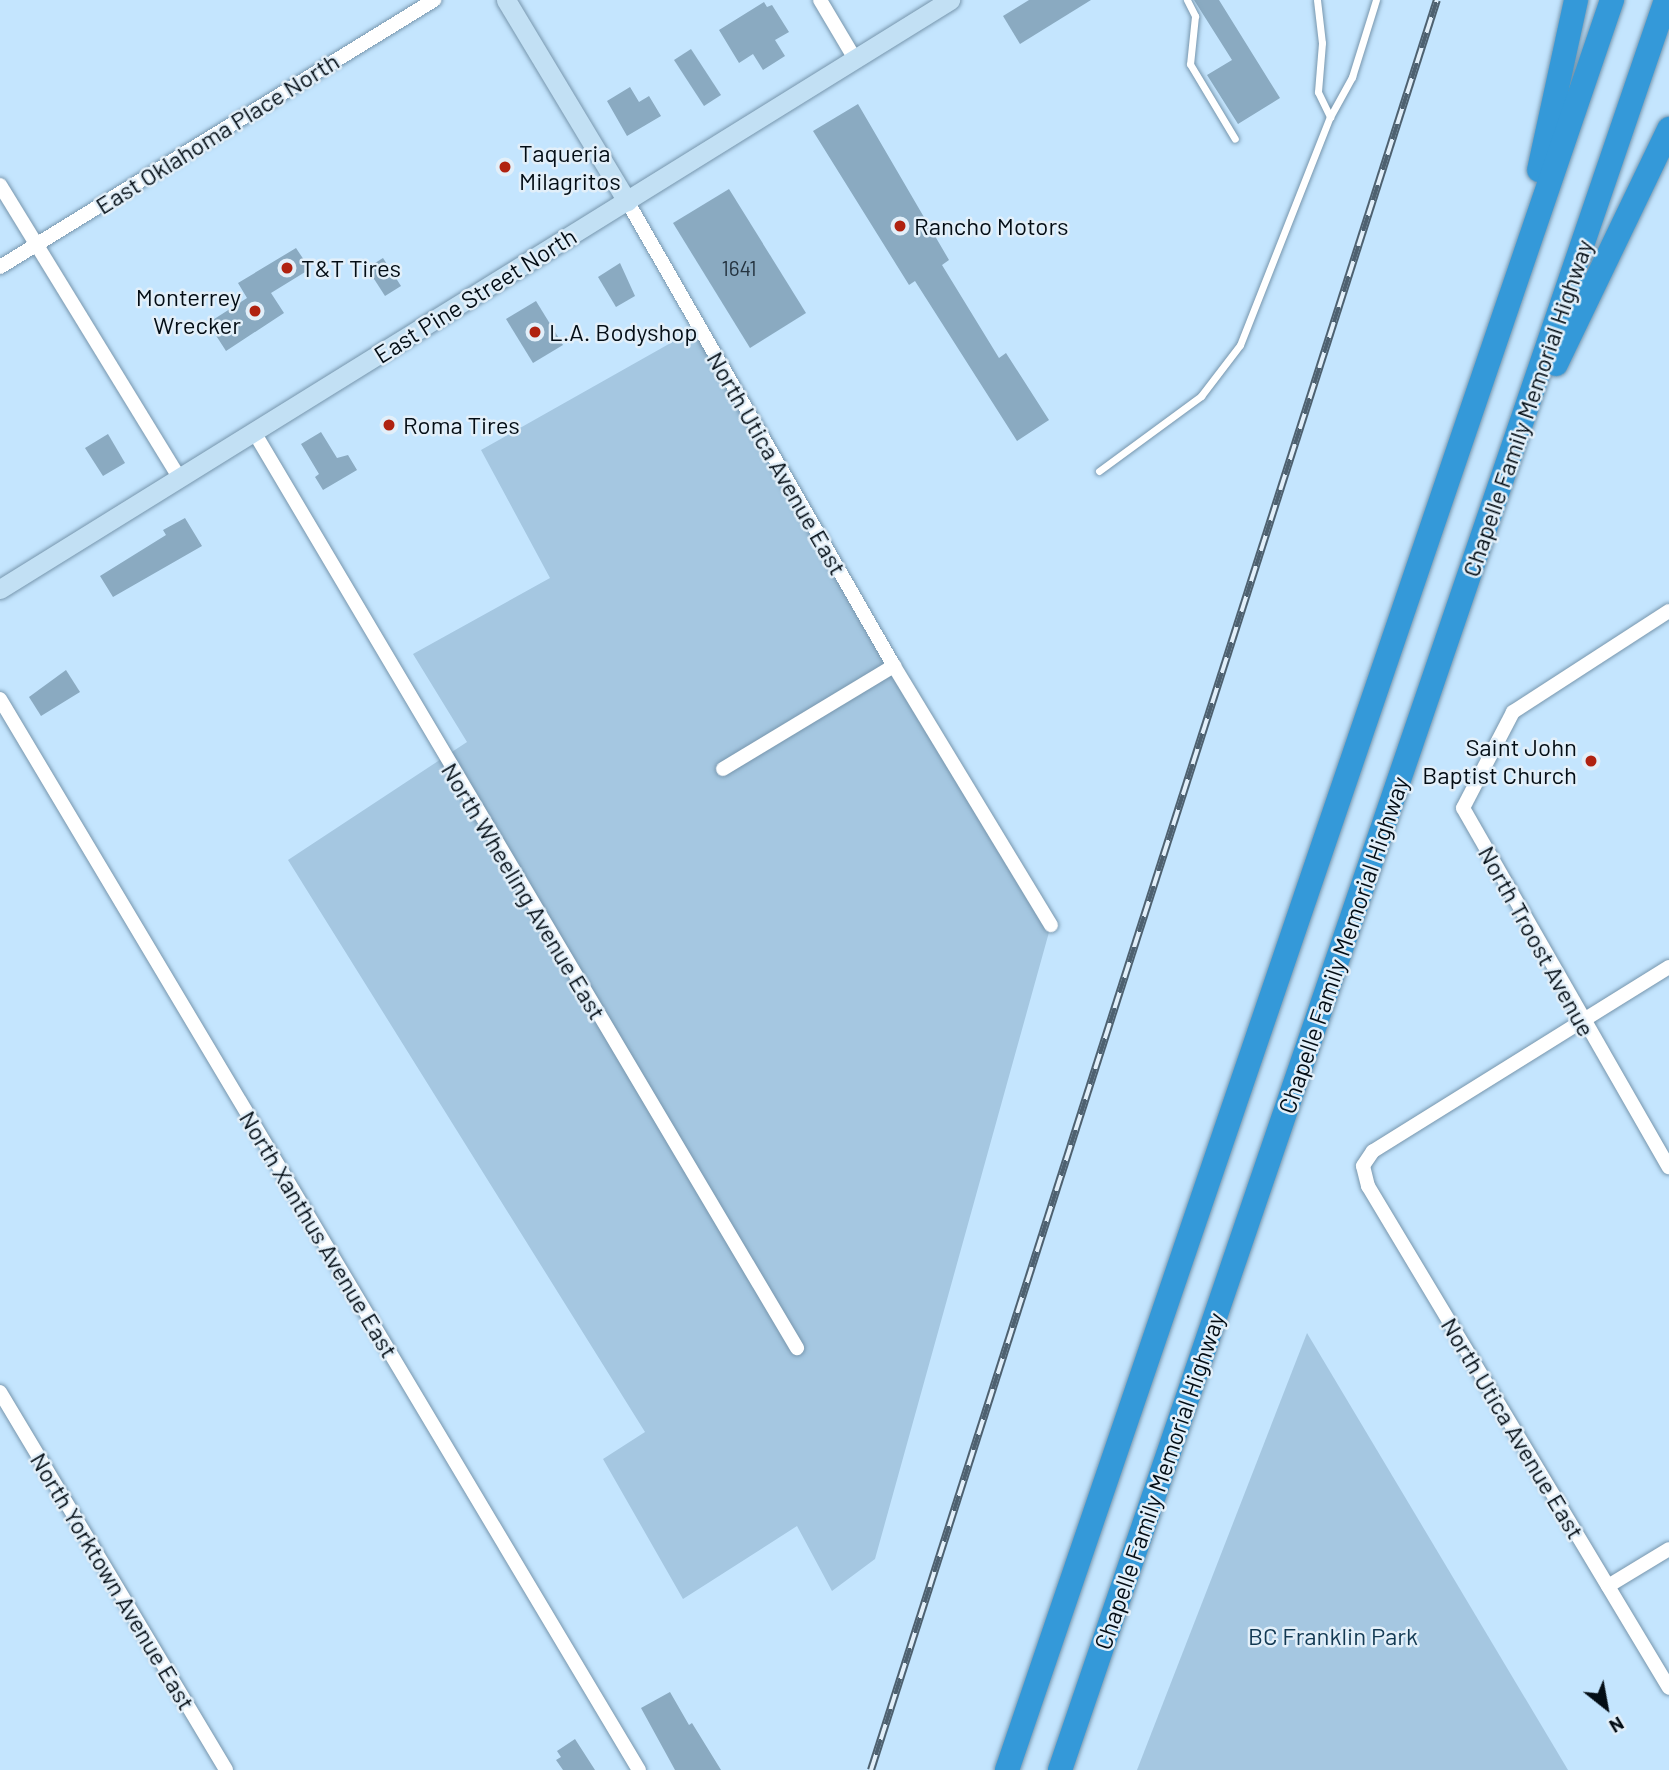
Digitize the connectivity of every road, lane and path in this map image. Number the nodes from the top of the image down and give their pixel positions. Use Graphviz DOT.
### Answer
graph roads {
  1 [pos="434,0"];
  2 [pos="506,0"];
  3 [pos="820,0"];
  4 [pos="950,0"];
  5 [pos="1187,0"];
  6 [pos="1317,0"];
  7 [pos="1376,0"];
  8 [pos="1576,0"];
  9 [pos="1612,0"];
  10 [pos="1666,0"];
  11 [pos="855,59"];
  12 [pos="1330,117"];
  13 [pos="1669,130"];
  14 [pos="1236,139"];
  15 [pos="0,185"];
  16 [pos="627,201"];
  17 [pos="37,244"];
  18 [pos="0,267"];
  19 [pos="1512,293"];
  20 [pos="254,432"];
  21 [pos="1099,471"];
  22 [pos="179,477"];
  23 [pos="1502,482"];
  24 [pos="0,589"];
  25 [pos="1669,611"];
  26 [pos="894,666"];
  27 [pos="0,699"];
  28 [pos="723,769"];
  29 [pos="1051,925"];
  30 [pos="1669,967"];
  31 [pos="1581,1020"];
  32 [pos="1669,1167"];
  33 [pos="797,1348"];
  34 [pos="0,1392"];
  35 [pos="1669,1549"];
  36 [pos="1608,1586"];
  37 [pos="1669,1688"];
  38 [pos="226,1770"];
  39 [pos="639,1770"];
  40 [pos="1007,1770"];
  41 [pos="1060,1770"];
  1 -- 17 [label="street, East Oklahoma Place North"];
  2 -- 16 [label="main road, North Utica Avenue East"];
  3 -- 11 [label="street"];
  4 -- 11 [label="main road, East Pine Street North"];
  5 -- 14 [label="lane"];
  6 -- 12 [label="lane"];
  7 -- 12 [label="lane"];
  8 -- 19 [label="highway"];
  9 -- 19 [label="highway, Chapelle Family Memorial Highway"];
  10 -- 23 [label="highway, Chapelle Family Memorial Highway"];
  11 -- 16 [label="main road, East Pine Street North"];
  12 -- 21 [label="lane"];
  13 -- 23 [label="highway"];
  15 -- 17 [label="street"];
  16 -- 20 [label="main road, East Pine Street North"];
  16 -- 26 [label="street, North Utica Avenue East"];
  17 -- 18 [label="street, East Oklahoma Place North"];
  17 -- 22 [label="street"];
  19 -- 40 [label="highway, Chapelle Family Memorial Highway"];
  20 -- 22 [label="main road, East Pine Street North"];
  20 -- 33 [label="street, North Wheeling Avenue East"];
  22 -- 24 [label="main road, East Pine Street North"];
  23 -- 41 [label="highway, Chapelle Family Memorial Highway"];
  25 -- 31 [label="street, North Troost Avenue"];
  26 -- 28 [label="street"];
  26 -- 29 [label="street, North Utica Avenue East"];
  27 -- 39 [label="street, North Xanthus Avenue East"];
  30 -- 31 [label="street"];
  31 -- 32 [label="street, North Troost Avenue"];
  31 -- 36 [label="street, North Utica Avenue East"];
  34 -- 38 [label="street, North Yorktown Avenue East"];
  35 -- 36 [label="street"];
  36 -- 37 [label="street, North Utica Avenue East"];
}
